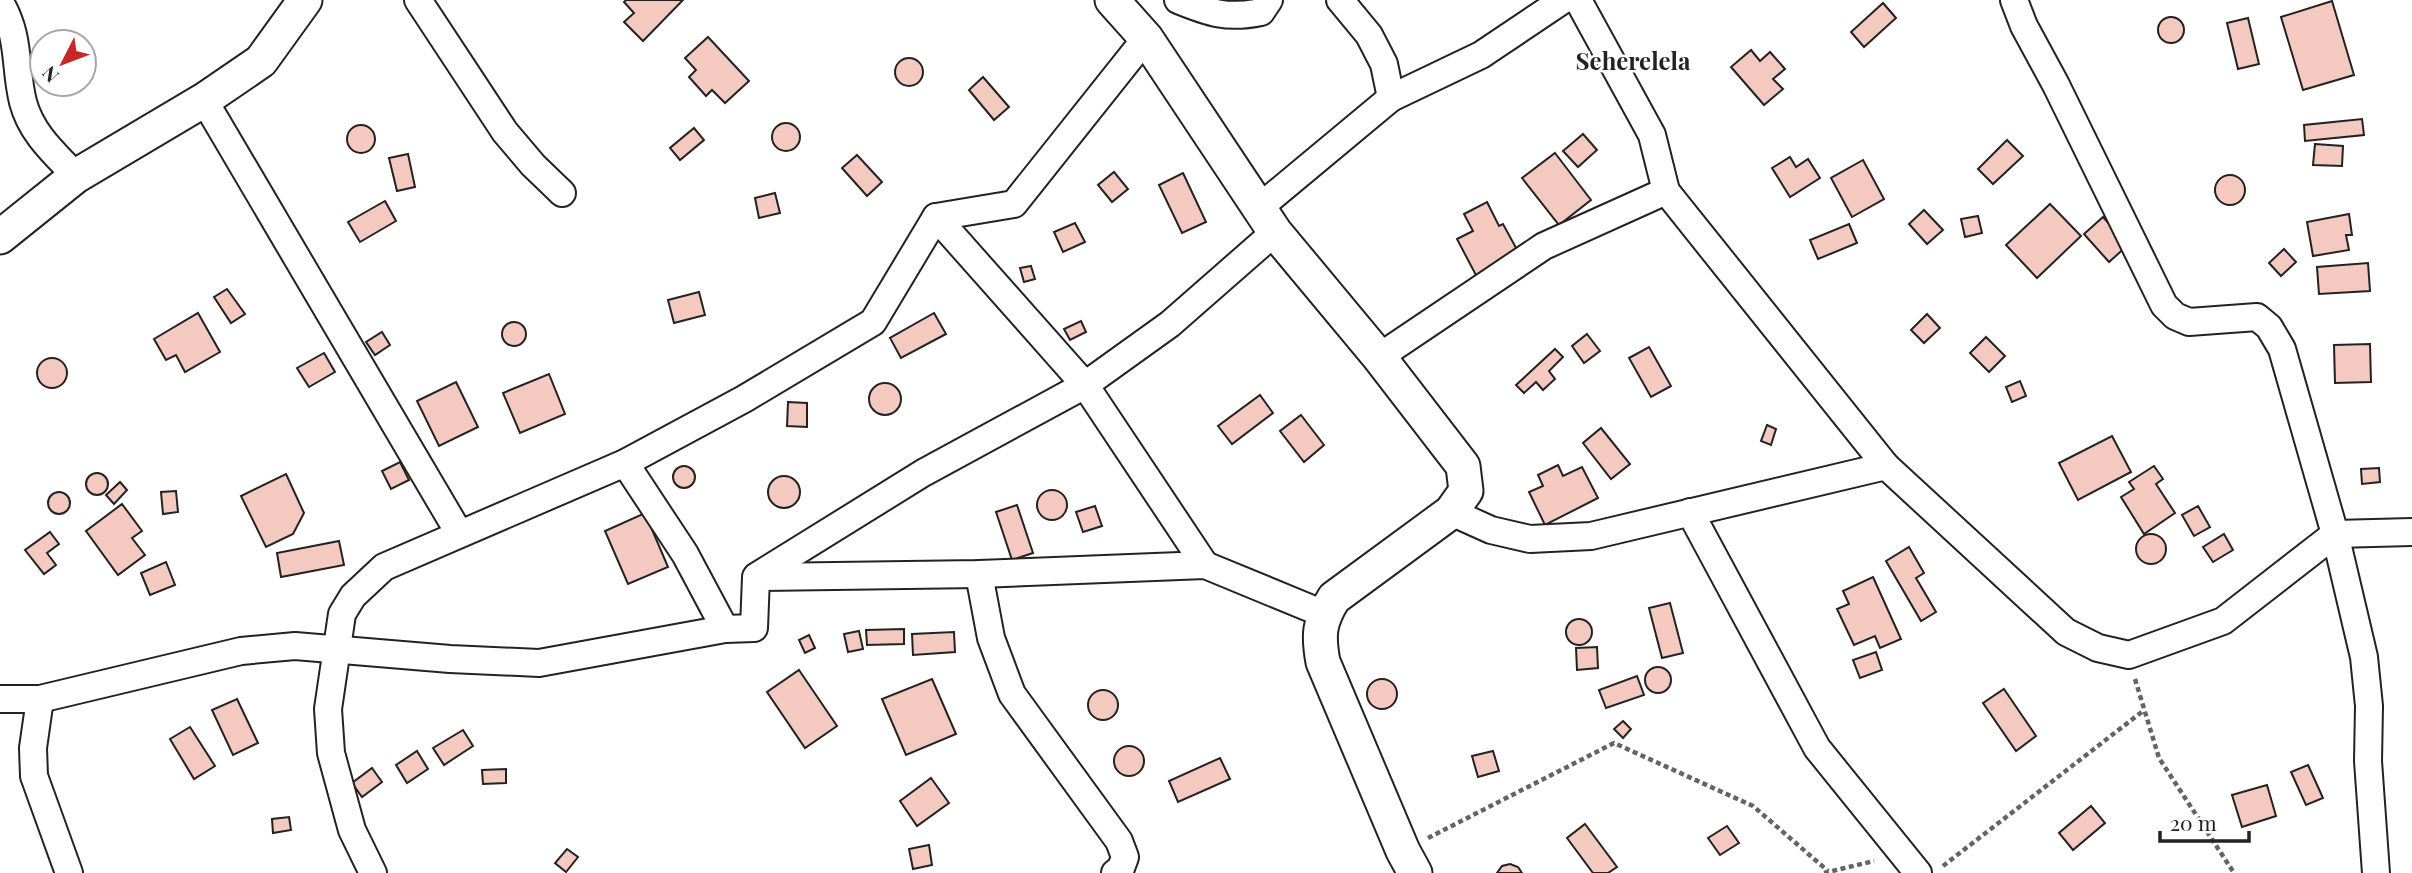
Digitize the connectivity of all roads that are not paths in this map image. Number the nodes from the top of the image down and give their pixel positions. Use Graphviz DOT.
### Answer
graph roads {
  1 [pos="305,0"];
  2 [pos="418,0"];
  3 [pos="1112,0"];
  4 [pos="1178,0"];
  5 [pos="1269,0"];
  6 [pos="1340,0"];
  7 [pos="1563,0"];
  8 [pos="1578,0"];
  9 [pos="2014,0"];
  10 [pos="0,2"];
  11 [pos="1146,38"];
  12 [pos="1391,98"];
  13 [pos="204,100"];
  14 [pos="76,176"];
  15 [pos="1666,191"];
  16 [pos="562,193"];
  17 [pos="936,217"];
  18 [pos="1267,219"];
  19 [pos="0,237"];
  20 [pos="1379,357"];
  21 [pos="1085,386"];
  22 [pos="625,463"];
  23 [pos="1886,466"];
  24 [pos="1451,512"];
  25 [pos="1690,512"];
  26 [pos="2412,532"];
  27 [pos="459,533"];
  28 [pos="2335,534"];
  29 [pos="1205,565"];
  30 [pos="979,574"];
  31 [pos="756,576"];
  32 [pos="1324,614"];
  33 [pos="725,629"];
  34 [pos="336,648"];
  35 [pos="0,699"];
  36 [pos="40,699"];
  37 [pos="1409,862"];
  38 [pos="1910,864"];
  39 [pos="69,873"];
  40 [pos="373,873"];
  41 [pos="1115,873"];
  42 [pos="2376,873"];
  1 -- 13 [label="street"];
  2 -- 16 [label="street"];
  3 -- 11 [label="street"];
  4 -- 5 [label="street"];
  6 -- 12 [label="street"];
  7 -- 12 [label="street"];
  8 -- 15 [label="street"];
  9 -- 28 [label="street"];
  10 -- 14 [label="street"];
  11 -- 17 [label="street"];
  11 -- 18 [label="street"];
  12 -- 18 [label="street"];
  13 -- 14 [label="street"];
  13 -- 27 [label="street"];
  14 -- 19 [label="street"];
  15 -- 20 [label="street"];
  15 -- 23 [label="street"];
  17 -- 21 [label="street"];
  17 -- 22 [label="street"];
  18 -- 20 [label="street"];
  18 -- 21 [label="street"];
  20 -- 24 [label="street"];
  21 -- 29 [label="street"];
  21 -- 31 [label="street"];
  22 -- 27 [label="street"];
  22 -- 33 [label="street"];
  23 -- 25 [label="street"];
  23 -- 28 [label="street"];
  24 -- 25 [label="street"];
  24 -- 32 [label="street"];
  25 -- 38 [label="street"];
  26 -- 28 [label="street"];
  27 -- 34 [label="street"];
  28 -- 42 [label="street"];
  29 -- 30 [label="street"];
  29 -- 32 [label="street"];
  30 -- 31 [label="street"];
  30 -- 41 [label="street"];
  31 -- 33 [label="street"];
  32 -- 37 [label="street"];
  33 -- 34 [label="street"];
  34 -- 36 [label="street"];
  34 -- 40 [label="street"];
  35 -- 36 [label="street"];
  36 -- 39 [label="street"];
}
